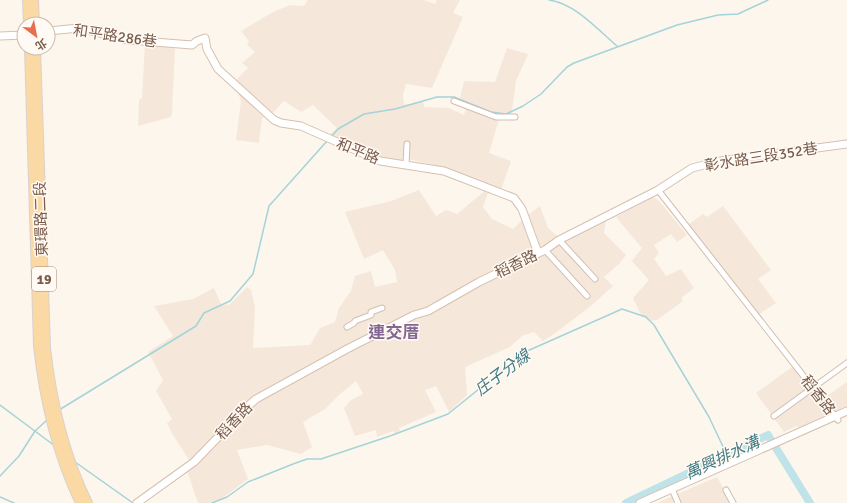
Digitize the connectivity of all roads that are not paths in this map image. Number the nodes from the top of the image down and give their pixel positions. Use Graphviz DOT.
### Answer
graph roads {
  1 [pos="28,0"];
  2 [pos="34,0"];
  3 [pos="28,16"];
  4 [pos="35,16"];
  5 [pos="56,30"];
  6 [pos="16,35"];
  7 [pos="0,36"];
  8 [pos="205,38"];
  9 [pos="29,56"];
  10 [pos="36,56"];
  11 [pos="454,101"];
  12 [pos="515,117"];
  13 [pos="407,144"];
  14 [pos="847,144"];
  15 [pos="406,164"];
  16 [pos="658,190"];
  17 [pos="559,240"];
  18 [pos="542,251"];
  19 [pos="595,278"];
  20 [pos="587,296"];
  21 [pos="382,308"];
  22 [pos="347,327"];
  23 [pos="847,363"];
  24 [pos="813,388"];
  25 [pos="847,411"];
  26 [pos="774,416"];
  27 [pos="847,416"];
  28 [pos="836,418"];
  29 [pos="726,490"];
  30 [pos="672,491"];
  31 [pos="80,503"];
  32 [pos="88,503"];
  33 [pos="137,503"];
  34 [pos="640,503"];
  35 [pos="650,503"];
  36 [pos="678,503"];
  37 [pos="733,503"];
  1 -- 3 [label="main road"];
  2 -- 4 [label="main road"];
  5 -- 8 [label="street, 和平路286巷"];
  6 -- 7 [label="street"];
  8 -- 15 [label="street, 和平路"];
  9 -- 31 [label="main road, 東環路二段 / 19"];
  10 -- 32 [label="main road, 東環路二段 / 19"];
  11 -- 12 [label="street"];
  13 -- 15 [label="street"];
  14 -- 16 [label="street, 彰水路三段352巷"];
  15 -- 18 [label="street, 和平路"];
  16 -- 17 [label="street, 稻香路"];
  16 -- 24 [label="street, 稻香路"];
  17 -- 18 [label="street, 稻香路"];
  17 -- 19 [label="street"];
  18 -- 20 [label="street"];
  18 -- 33 [label="street, 稻香路"];
  21 -- 22 [label="street"];
  23 -- 24 [label="street"];
  24 -- 26 [label="street"];
  24 -- 28 [label="street, 稻香路"];
  25 -- 28 [label="street"];
  27 -- 28 [label="street"];
  28 -- 30 [label="street"];
  29 -- 37 [label="street"];
  30 -- 34 [label="street"];
  30 -- 35 [label="street"];
  30 -- 36 [label="street"];
}
